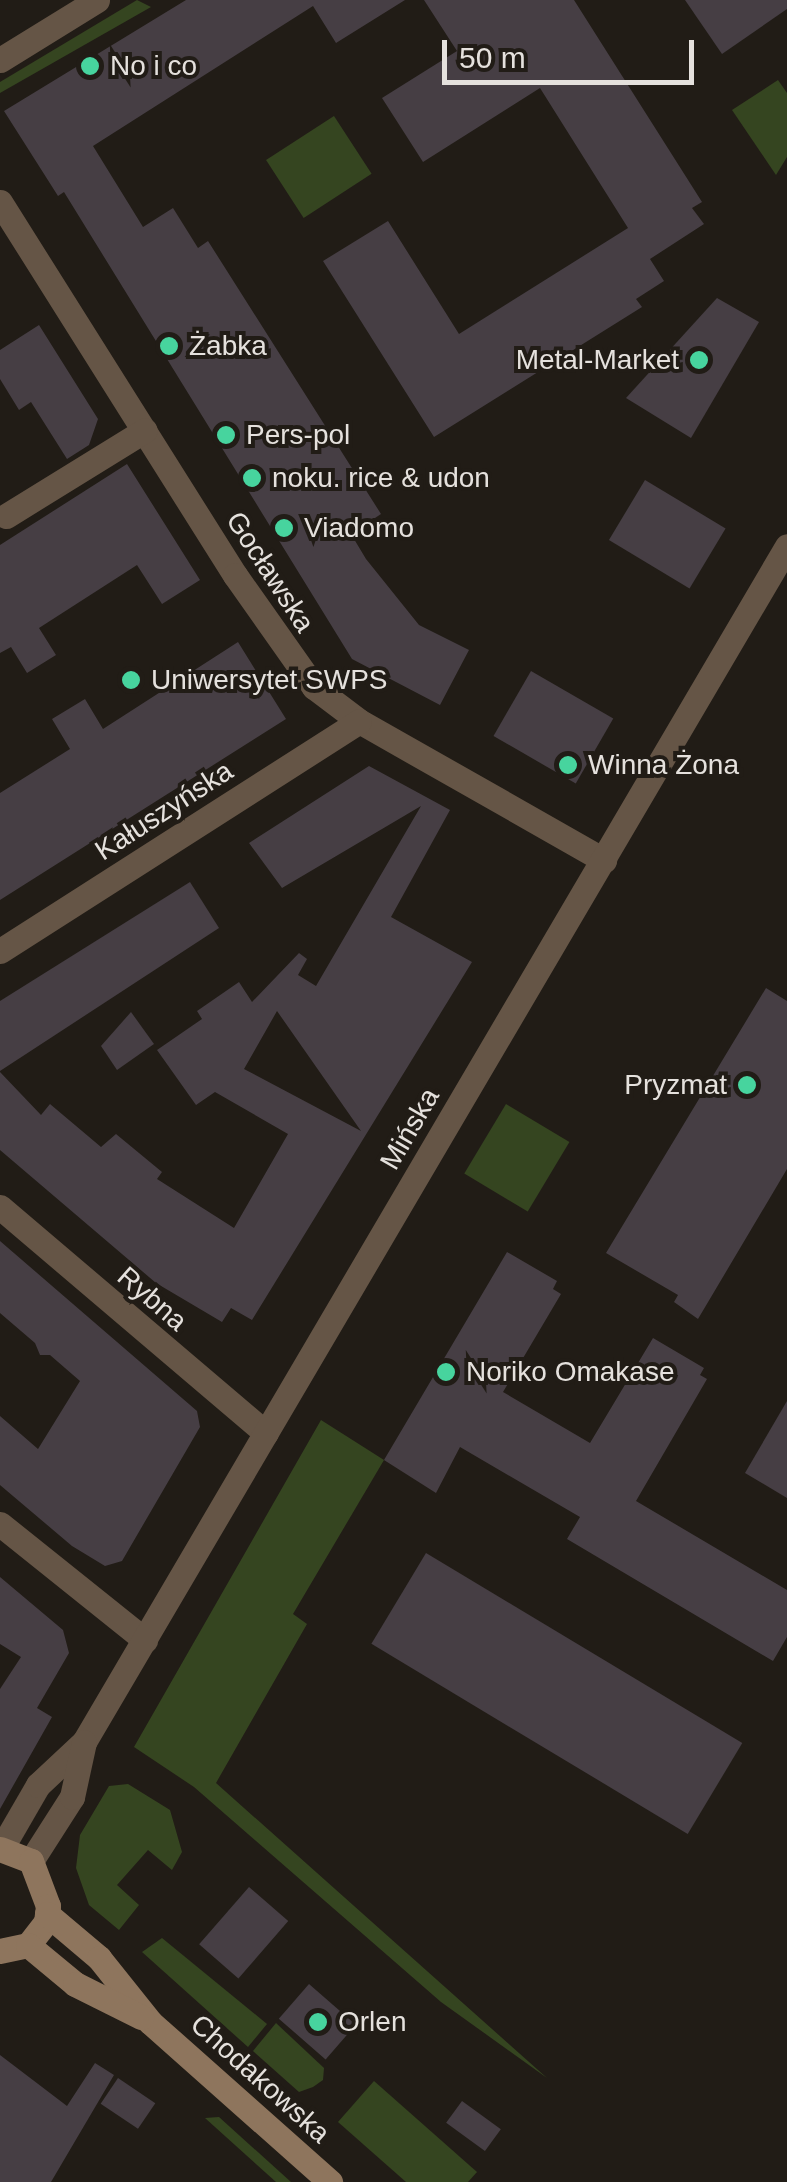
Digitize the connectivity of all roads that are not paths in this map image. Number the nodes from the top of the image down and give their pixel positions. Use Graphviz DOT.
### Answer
graph roads {
  1 [pos="97,0"];
  2 [pos="0,60"];
  3 [pos="0,202"];
  4 [pos="145,430"];
  5 [pos="6,516"];
  6 [pos="787,546"];
  7 [pos="359,721"];
  8 [pos="604,860"];
  9 [pos="0,950"];
  10 [pos="0,1207"];
  11 [pos="266,1433"];
  12 [pos="0,1524"];
  13 [pos="145,1640"];
  14 [pos="84,1742"];
  15 [pos="1,1849"];
  16 [pos="32,1861"];
  17 [pos="47,1914"];
  18 [pos="28,1945"];
  19 [pos="0,1951"];
  20 [pos="150,2022"];
  21 [pos="330,2182"];
  1 -- 2 [label="street"];
  3 -- 4 [label="street, Gocławska"];
  4 -- 5 [label="street"];
  4 -- 7 [label="street, Gocławska"];
  6 -- 8 [label="street, Mińska"];
  7 -- 8 [label="street, Gocławska"];
  7 -- 9 [label="street, Kałuszyńska"];
  8 -- 11 [label="street, Mińska"];
  10 -- 11 [label="street, Rybna"];
  11 -- 13 [label="street, Mińska"];
  12 -- 13 [label="street"];
  13 -- 14 [label="street, Mińska"];
  14 -- 15 [label="street, Mińska"];
  14 -- 16 [label="street, Mińska"];
  15 -- 16 [label="street"];
  16 -- 17 [label="street"];
  17 -- 18 [label="street"];
  17 -- 20 [label="street, Chodakowska"];
  18 -- 19 [label="street"];
  18 -- 20 [label="street, Chodakowska"];
  20 -- 21 [label="street, Chodakowska"];
}
